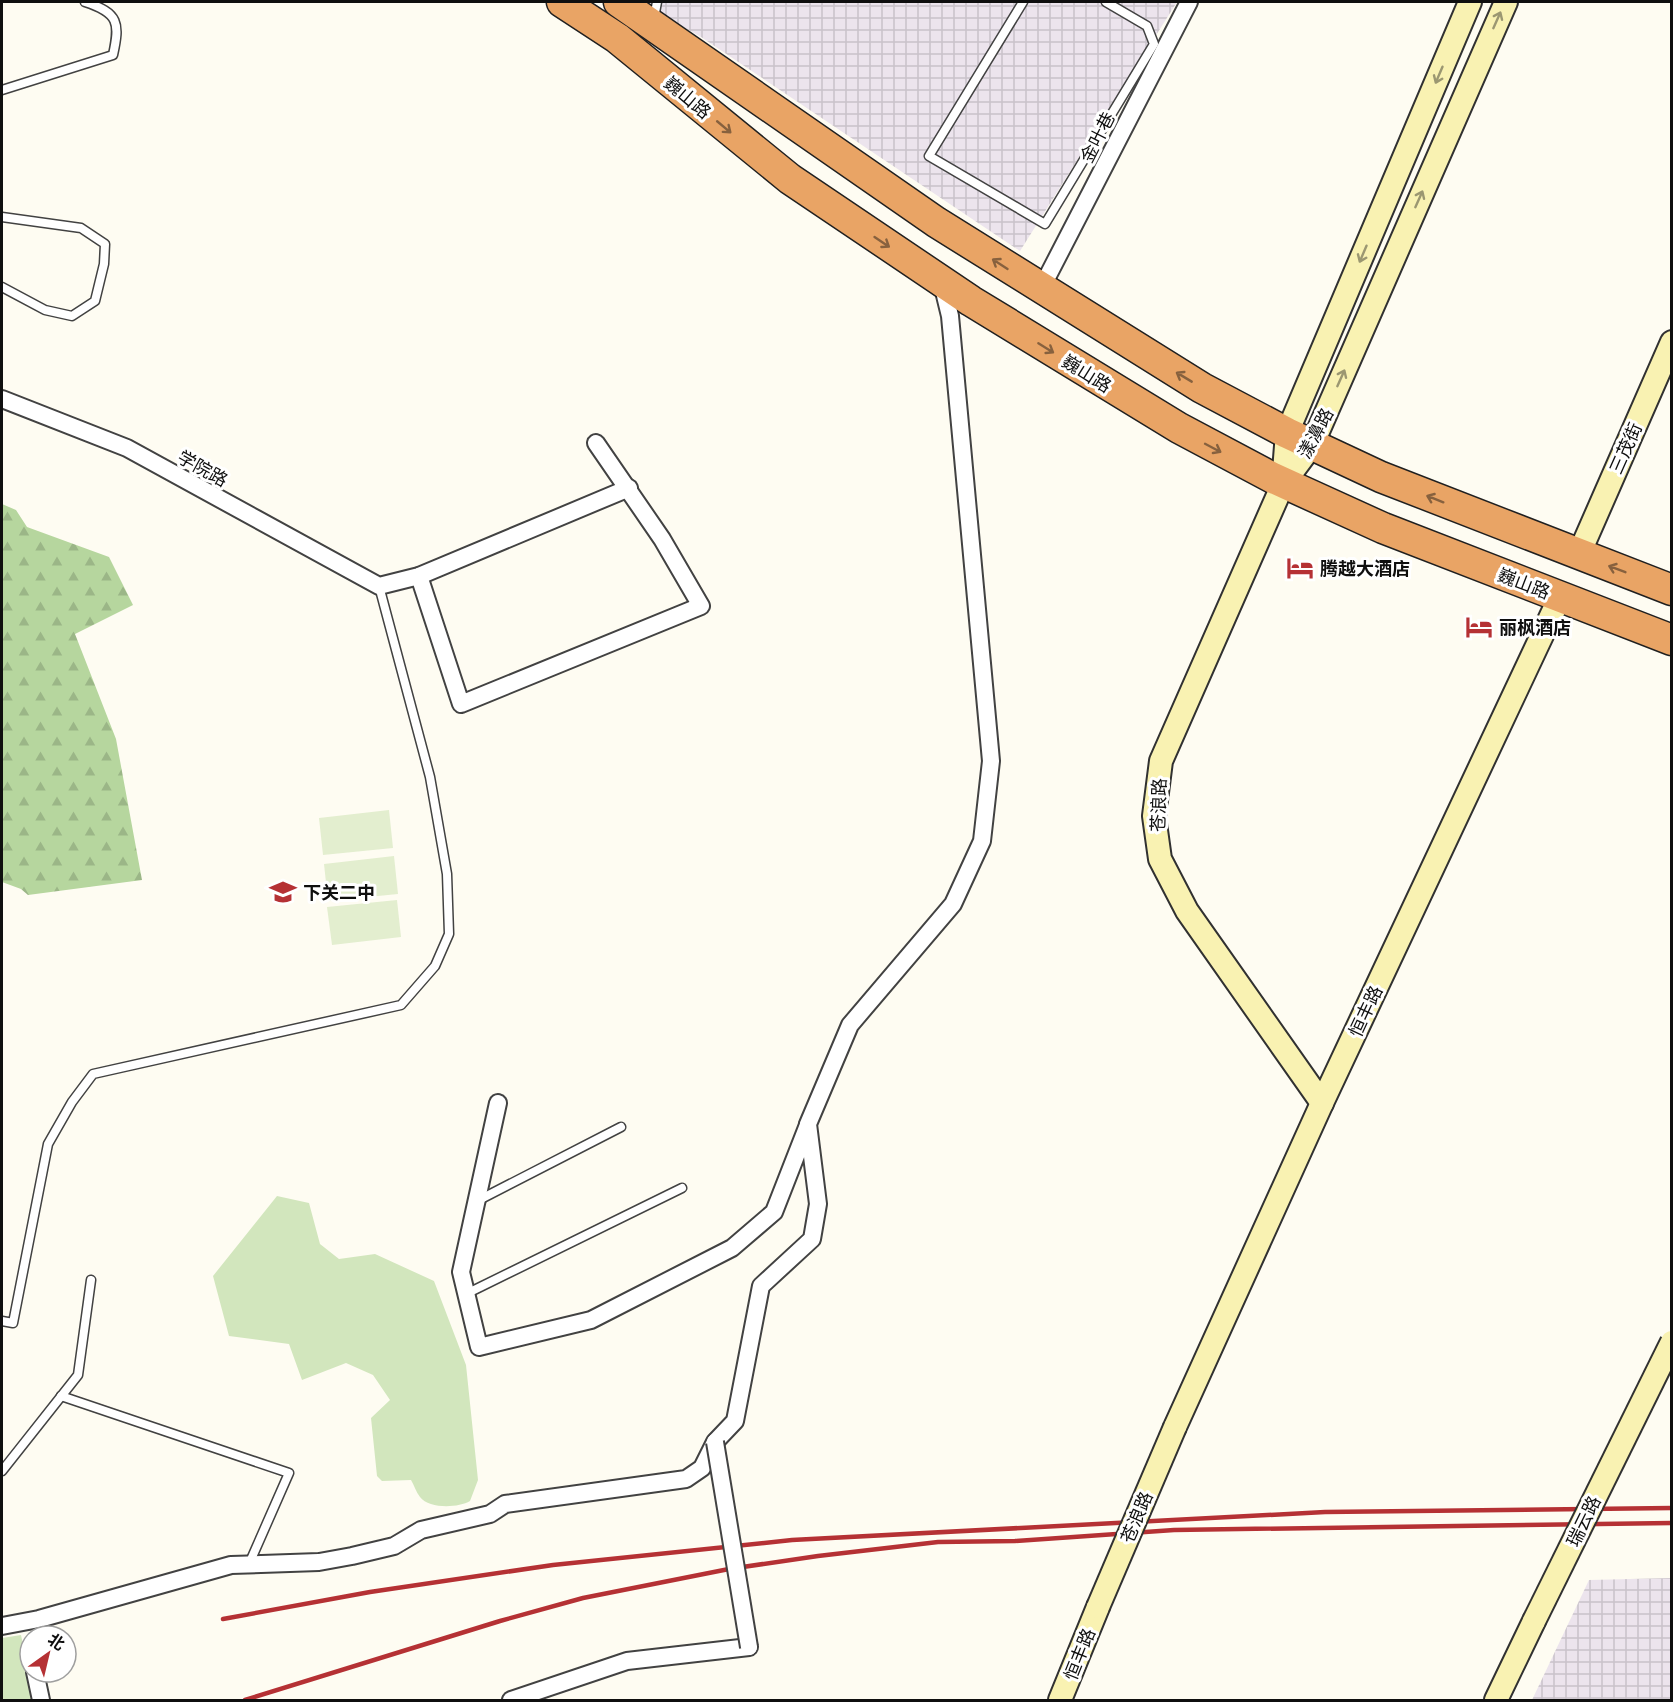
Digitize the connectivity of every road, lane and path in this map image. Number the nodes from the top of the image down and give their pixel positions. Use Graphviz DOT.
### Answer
graph roads {
  1 [pos="85,2"];
  2 [pos="562,2"];
  3 [pos="619,2"];
  4 [pos="1023,2"];
  5 [pos="1106,2"];
  6 [pos="1189,2"];
  7 [pos="1470,2"];
  8 [pos="1506,2"];
  9 [pos="655,13"];
  10 [pos="633,50"];
  11 [pos="2,90"];
  12 [pos="2,217"];
  13 [pos="942,282"];
  14 [pos="2,287"];
  15 [pos="1041,290"];
  16 [pos="1671,342"];
  17 [pos="2,399"];
  18 [pos="1299,439"];
  19 [pos="596,443"];
  20 [pos="1283,484"];
  21 [pos="629,488"];
  22 [pos="1579,554"];
  23 [pos="419,576"];
  24 [pos="379,586"];
  25 [pos="1671,590"];
  26 [pos="1560,597"];
  27 [pos="1671,640"];
  28 [pos="1322,1102"];
  29 [pos="498,1103"];
  30 [pos="808,1124"];
  31 [pos="621,1127"];
  32 [pos="682,1188"];
  33 [pos="476,1201"];
  34 [pos="91,1280"];
  35 [pos="466,1294"];
  36 [pos="2,1321"];
  37 [pos="1671,1342"];
  38 [pos="61,1396"];
  39 [pos="1175,1427"];
  40 [pos="716,1443"];
  41 [pos="2,1471"];
  42 [pos="249,1564"];
  43 [pos="1098,1606"];
  44 [pos="39,1619"];
  45 [pos="38,1624"];
  46 [pos="2,1626"];
  47 [pos="37,1684"];
  48 [pos="41,1701"];
  49 [pos="511,1701"];
  50 [pos="1060,1701"];
  51 [pos="1496,1701"];
  1 -- 11 [label="lane"];
  2 -- 10 [label="highway, 巍山路"];
  3 -- 9 [label="highway, 巍山路"];
  4 -- 5 [label="lane"];
  6 -- 15 [label="street, 金叶巷"];
  7 -- 18 [label="street, 漾濞路, one-way"];
  18 -- 8 [label="street, 漾濞路, one-way"];
  9 -- 10 [label="highway"];
  15 -- 9 [label="highway, 巍山路, one-way"];
  10 -- 13 [label="highway, 巍山路, one-way"];
  12 -- 14 [label="lane"];
  13 -- 20 [label="highway, 巍山路, one-way"];
  13 -- 30 [label="street"];
  18 -- 15 [label="highway, 巍山路, one-way"];
  16 -- 22 [label="street, 三茂街"];
  17 -- 24 [label="street, 学院路"];
  18 -- 20 [label="street, 漾濞路"];
  22 -- 18 [label="highway, 巍山路, one-way"];
  19 -- 21 [label="street"];
  20 -- 26 [label="highway, 巍山路"];
  20 -- 28 [label="street, 苍浪路"];
  21 -- 23 [label="street"];
  21 -- 23 [label="street"];
  25 -- 22 [label="highway, 巍山路, one-way"];
  23 -- 24 [label="street"];
  24 -- 36 [label="lane"];
  26 -- 27 [label="highway, 巍山路"];
  26 -- 28 [label="street, 恒丰路"];
  28 -- 39 [label="street, 恒丰路"];
  29 -- 33 [label="street"];
  30 -- 35 [label="street"];
  30 -- 40 [label="street"];
  31 -- 33 [label="lane"];
  32 -- 35 [label="lane"];
  33 -- 35 [label="street"];
  34 -- 38 [label="lane"];
  37 -- 51 [label="street, 瑞云路, bridge"];
  38 -- 41 [label="lane"];
  38 -- 42 [label="lane"];
  39 -- 43 [label="street, 苍浪路, bridge"];
  40 -- 42 [label="street"];
  40 -- 49 [label="street, bridge"];
  42 -- 44 [label="street"];
  43 -- 50 [label="street, 恒丰路"];
  44 -- 45 [label="street"];
  44 -- 46 [label="street"];
  47 -- 48 [label="street"];
}
